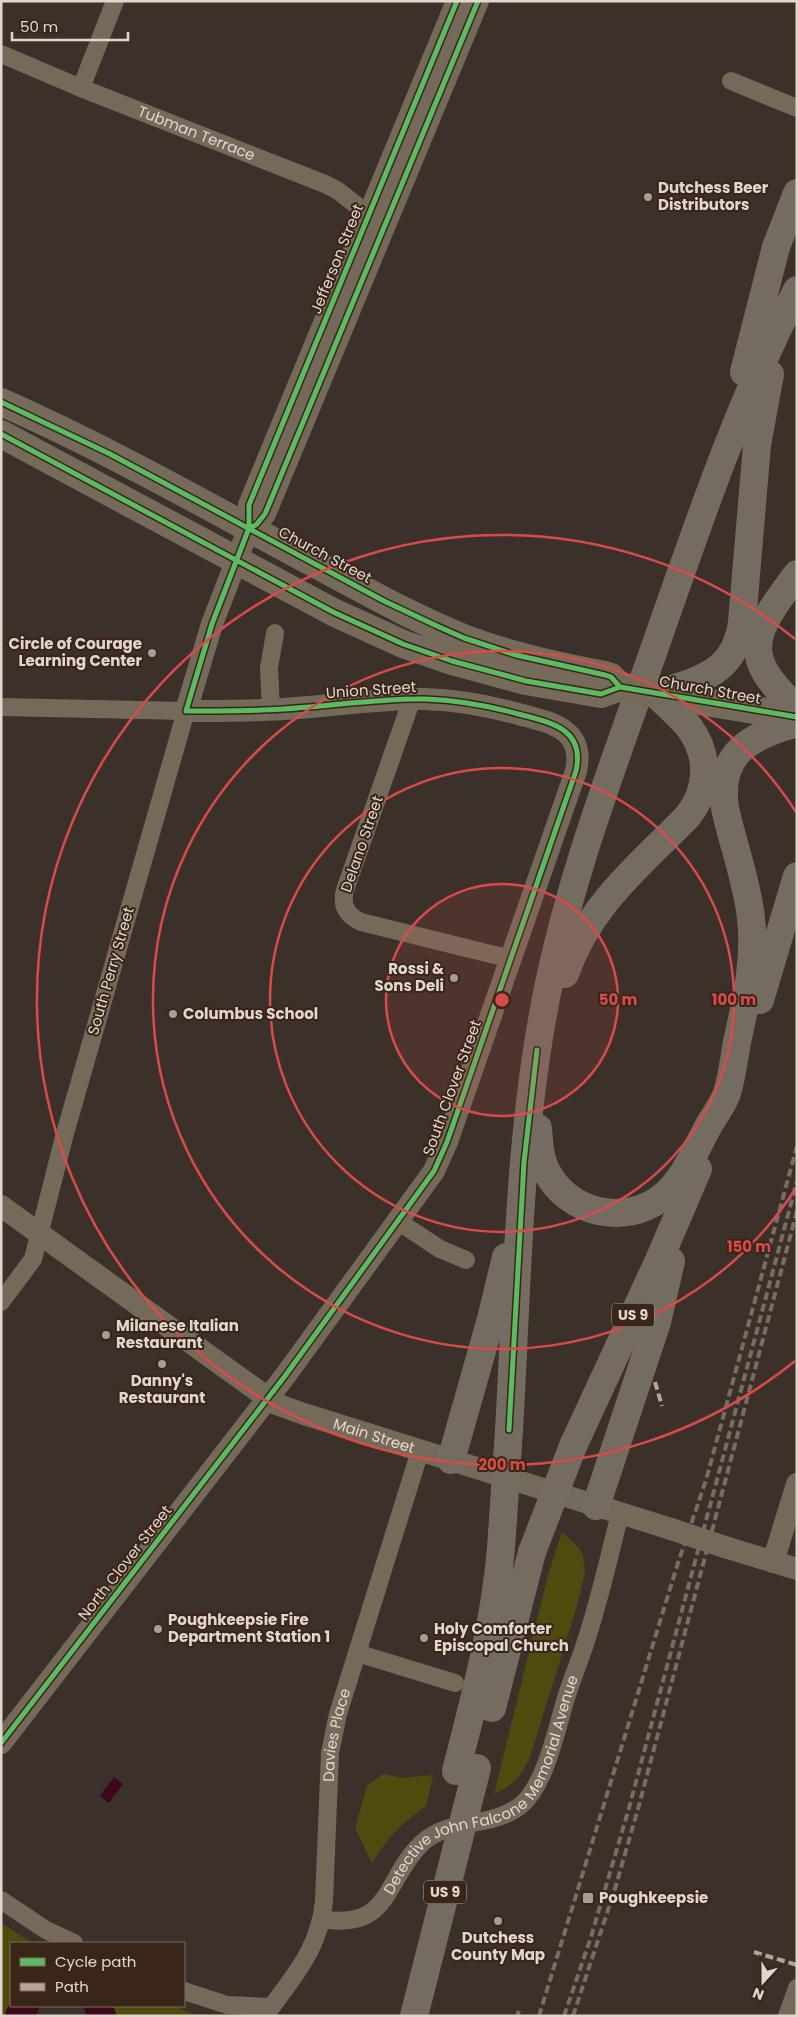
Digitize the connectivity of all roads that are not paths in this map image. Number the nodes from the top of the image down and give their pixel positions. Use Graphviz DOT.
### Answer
graph roads {
  1 [pos="115,1"];
  2 [pos="457,1"];
  3 [pos="478,1"];
  4 [pos="1,54"];
  5 [pos="731,80"];
  6 [pos="81,88"];
  7 [pos="797,108"];
  8 [pos="797,194"];
  9 [pos="377,221"];
  10 [pos="797,290"];
  11 [pos="790,309"];
  12 [pos="1,402"];
  13 [pos="1,434"];
  14 [pos="721,462"];
  15 [pos="249,528"];
  16 [pos="236,560"];
  17 [pos="797,574"];
  18 [pos="275,633"];
  19 [pos="620,687"];
  20 [pos="656,694"];
  21 [pos="412,699"];
  22 [pos="1,708"];
  23 [pos="797,708"];
  24 [pos="271,710"];
  25 [pos="186,711"];
  26 [pos="797,717"];
  27 [pos="797,723"];
  28 [pos="576,745"];
  29 [pos="797,876"];
  30 [pos="511,959"];
  31 [pos="536,1058"];
  32 [pos="726,1095"];
  33 [pos="524,1162"];
  34 [pos="692,1183"];
  35 [pos="1,1206"];
  36 [pos="399,1222"];
  37 [pos="39,1233"];
  38 [pos="466,1260"];
  39 [pos="1,1302"];
  40 [pos="268,1399"];
  41 [pos="420,1450"];
  42 [pos="451,1460"];
  43 [pos="797,1484"];
  44 [pos="608,1510"];
  45 [pos="773,1562"];
  46 [pos="797,1569"];
  47 [pos="357,1653"];
  48 [pos="455,1683"];
  49 [pos="1,1742"];
  50 [pos="466,1770"];
  51 [pos="1,1900"];
  52 [pos="322,1919"];
  53 [pos="72,1942"];
  54 [pos="797,1988"];
  55 [pos="185,1991"];
  56 [pos="268,2011"];
  57 [pos="394,2016"];
  58 [pos="414,2016"];
  59 [pos="787,2016"];
  1 -- 6 [label="street"];
  2 -- 9 [label="street, Jefferson Street"];
  3 -- 9 [label="street, Jefferson Street"];
  4 -- 6 [label="street, Tubman Terrace"];
  5 -- 7 [label="street"];
  6 -- 9 [label="street, Tubman Terrace"];
  8 -- 14 [label="highway"];
  9 -- 15 [label="street, Jefferson Street"];
  10 -- 11 [label="highway, US 9"];
  11 -- 14 [label="highway, US 9"];
  11 -- 20 [label="highway"];
  12 -- 15 [label="highway, Church Street"];
  13 -- 16 [label="highway, Church Street"];
  14 -- 31 [label="highway, US 9"];
  15 -- 16 [label="street, Jefferson Street"];
  15 -- 19 [label="highway, Church Street"];
  16 -- 19 [label="highway, Church Street"];
  16 -- 25 [label="street, Jefferson Street"];
  17 -- 23 [label="highway"];
  18 -- 24 [label="street"];
  19 -- 20 [label="highway, Church Street, bridge"];
  20 -- 26 [label="highway, Church Street"];
  20 -- 31 [label="highway"];
  21 -- 24 [label="street, Union Street"];
  21 -- 28 [label="street, Union Street"];
  21 -- 30 [label="street, Delano Street"];
  22 -- 25 [label="street, Union Street"];
  24 -- 25 [label="street, Union Street"];
  25 -- 37 [label="street, South Perry Street"];
  27 -- 32 [label="highway"];
  28 -- 30 [label="street, South Clover Street"];
  29 -- 32 [label="highway, US 9"];
  30 -- 36 [label="street, South Clover Street"];
  31 -- 32 [label="highway"];
  31 -- 33 [label="highway, US 9"];
  32 -- 34 [label="highway, US 9"];
  33 -- 42 [label="highway"];
  33 -- 50 [label="highway, US 9, bridge"];
  34 -- 44 [label="highway"];
  34 -- 50 [label="highway, US 9, bridge"];
  35 -- 37 [label="street, Main Street"];
  36 -- 38 [label="street"];
  36 -- 40 [label="street, South Clover Street"];
  37 -- 39 [label="street, South Perry Street"];
  37 -- 40 [label="street, Main Street"];
  40 -- 41 [label="street, Main Street"];
  40 -- 49 [label="street, North Clover Street"];
  41 -- 42 [label="street, Main Street"];
  41 -- 47 [label="street, Davies Place"];
  42 -- 44 [label="street, Main Street"];
  43 -- 45 [label="street"];
  44 -- 45 [label="street, Main Street, bridge"];
  44 -- 52 [label="street, Detective John Falcone Memorial Avenue"];
  45 -- 46 [label="street, Main Street"];
  47 -- 48 [label="street"];
  47 -- 52 [label="street, Davies Place"];
  50 -- 57 [label="highway, US 9"];
  50 -- 58 [label="highway, US 9, bridge"];
  51 -- 53 [label="street"];
  52 -- 56 [label="street, Davies Place"];
  54 -- 59 [label="street"];
  55 -- 56 [label="street"];
}
